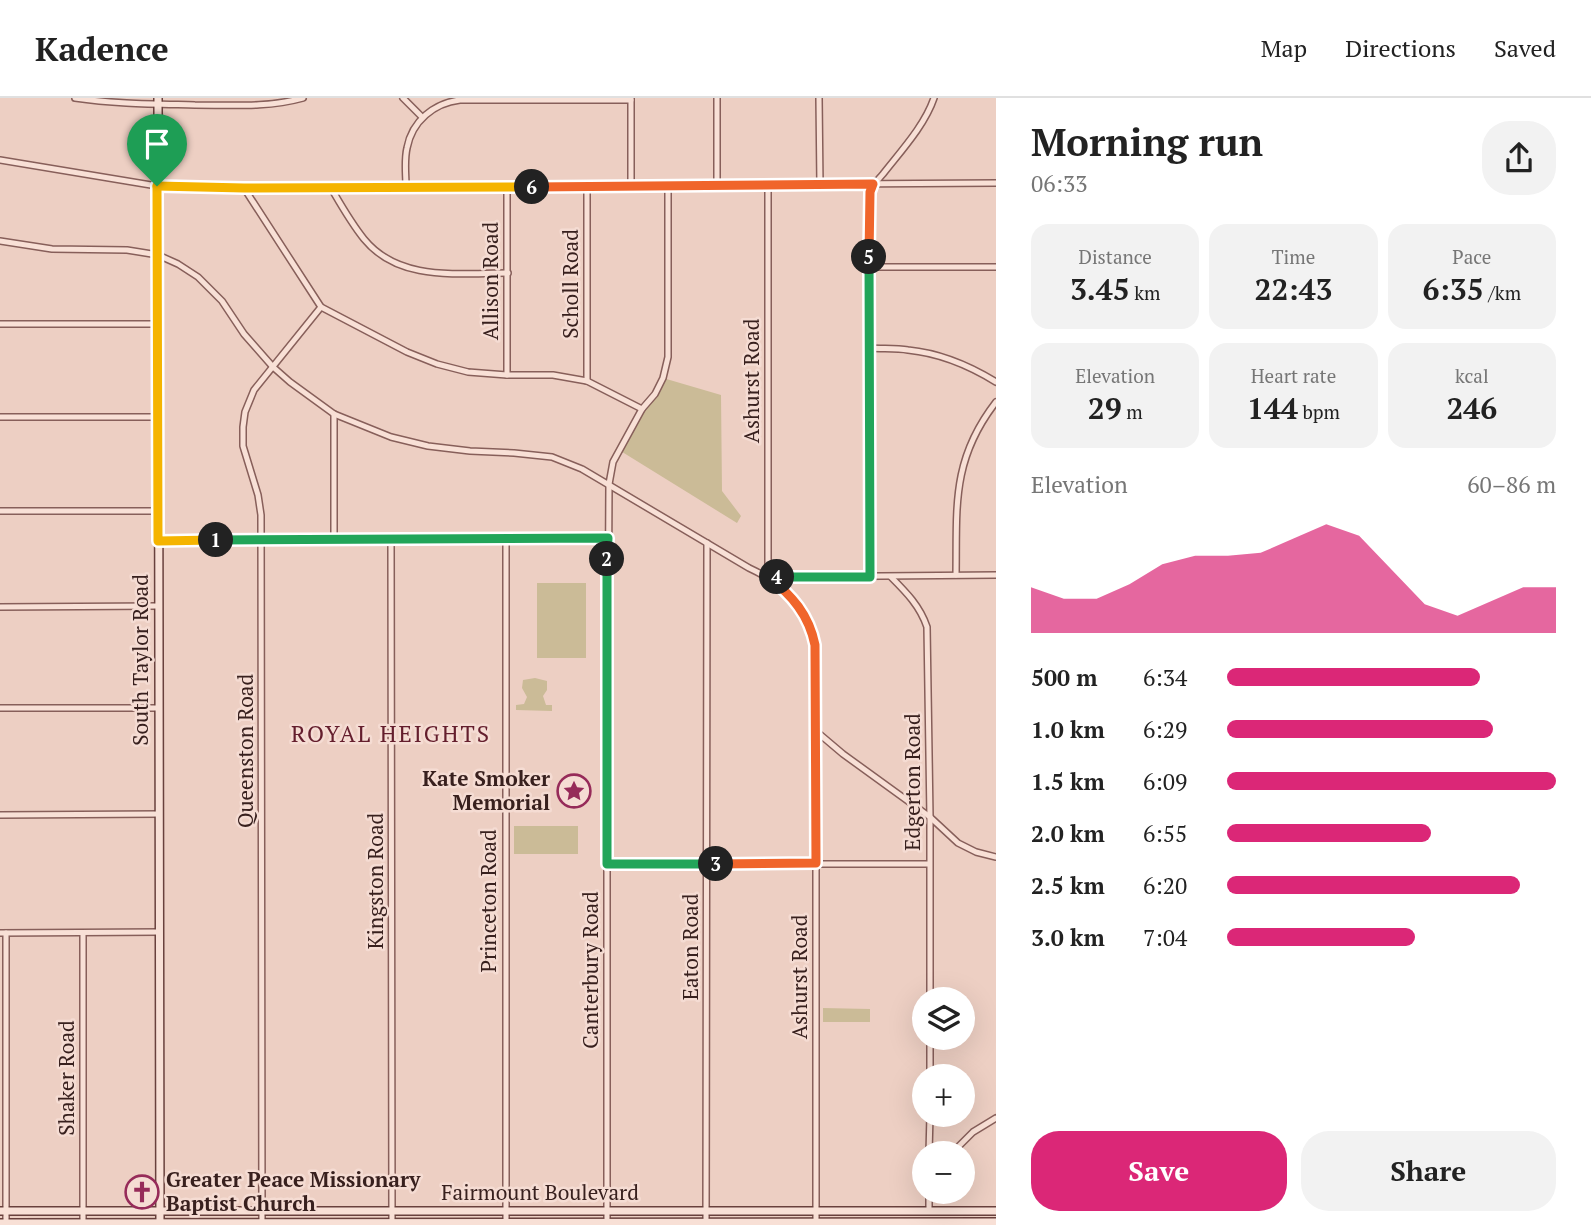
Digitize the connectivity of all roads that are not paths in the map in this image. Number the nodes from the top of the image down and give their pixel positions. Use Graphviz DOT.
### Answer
graph roads {
  1 [pos="75,98"];
  2 [pos="303,98"];
  3 [pos="403,98"];
  4 [pos="718,98"];
  5 [pos="819,98"];
  6 [pos="934,98"];
  7 [pos="631,99"];
  8 [pos="158,101"];
  9 [pos="422,117"];
  10 [pos="0,160"];
  11 [pos="996,183"];
  12 [pos="873,184"];
  13 [pos="717,185"];
  14 [pos="768,185"];
  15 [pos="820,185"];
  16 [pos="157,186"];
  17 [pos="587,186"];
  18 [pos="632,186"];
  19 [pos="668,186"];
  20 [pos="406,187"];
  21 [pos="507,187"];
  22 [pos="244,188"];
  23 [pos="331,188"];
  24 [pos="0,241"];
  25 [pos="158,255"];
  26 [pos="869,267"];
  27 [pos="996,267"];
  28 [pos="508,273"];
  29 [pos="321,307"];
  30 [pos="0,324"];
  31 [pos="158,324"];
  32 [pos="870,348"];
  33 [pos="273,367"];
  34 [pos="507,375"];
  35 [pos="587,381"];
  36 [pos="996,382"];
  37 [pos="996,402"];
  38 [pos="642,409"];
  39 [pos="334,414"];
  40 [pos="0,417"];
  41 [pos="158,417"];
  42 [pos="609,484"];
  43 [pos="0,511"];
  44 [pos="158,511"];
  45 [pos="506,538"];
  46 [pos="608,538"];
  47 [pos="334,539"];
  48 [pos="391,539"];
  49 [pos="261,540"];
  50 [pos="158,541"];
  51 [pos="707,543"];
  52 [pos="956,575"];
  53 [pos="996,575"];
  54 [pos="768,577"];
  55 [pos="870,577"];
  56 [pos="891,577"];
  57 [pos="158,606"];
  58 [pos="0,607"];
  59 [pos="0,708"];
  60 [pos="159,708"];
  61 [pos="817,732"];
  62 [pos="159,814"];
  63 [pos="0,815"];
  64 [pos="930,817"];
  65 [pos="996,857"];
  66 [pos="816,863"];
  67 [pos="607,864"];
  68 [pos="706,864"];
  69 [pos="929,864"];
  70 [pos="159,932"];
  71 [pos="3,933"];
  72 [pos="83,933"];
  73 [pos="930,987"];
  74 [pos="996,1118"];
  75 [pos="964,1141"];
  76 [pos="929,1204"];
  77 [pos="3,1211"];
  78 [pos="83,1211"];
  79 [pos="196,1211"];
  80 [pos="262,1211"];
  81 [pos="392,1211"];
  82 [pos="506,1211"];
  83 [pos="582,1211"];
  84 [pos="607,1211"];
  85 [pos="706,1211"];
  86 [pos="816,1211"];
  87 [pos="929,1211"];
  88 [pos="996,1211"];
  89 [pos="160,1212"];
  90 [pos="392,1222"];
  91 [pos="506,1222"];
  92 [pos="584,1222"];
  93 [pos="607,1222"];
  94 [pos="816,1222"];
  95 [pos="996,1222"];
  96 [pos="3,1223"];
  97 [pos="83,1223"];
  98 [pos="160,1223"];
  99 [pos="196,1223"];
  100 [pos="262,1223"];
  101 [pos="706,1224"];
  102 [pos="938,1224"];
  1 -- 8 [label="street"];
  2 -- 8 [label="street"];
  3 -- 9 [label="street"];
  4 -- 13 [label="street"];
  5 -- 15 [label="street"];
  6 -- 12 [label="street"];
  7 -- 9 [label="street"];
  7 -- 18 [label="street"];
  8 -- 16 [label="main road, South Taylor Road"];
  9 -- 20 [label="street"];
  10 -- 16 [label="street"];
  11 -- 12 [label="street"];
  12 -- 15 [label="street"];
  12 -- 26 [label="street"];
  13 -- 14 [label="street"];
  13 -- 19 [label="street"];
  14 -- 15 [label="street"];
  14 -- 54 [label="street, Ashurst Road"];
  16 -- 22 [label="street"];
  16 -- 25 [label="main road, South Taylor Road"];
  17 -- 18 [label="street"];
  17 -- 21 [label="street"];
  17 -- 35 [label="street, Scholl Road"];
  18 -- 19 [label="street"];
  19 -- 38 [label="street, Canterbury Road"];
  20 -- 21 [label="street"];
  20 -- 23 [label="street"];
  21 -- 28 [label="street, Allison Road"];
  22 -- 23 [label="street"];
  22 -- 29 [label="street"];
  23 -- 28 [label="street"];
  24 -- 25 [label="street"];
  25 -- 31 [label="main road, South Taylor Road"];
  25 -- 33 [label="street"];
  26 -- 27 [label="street"];
  26 -- 32 [label="street"];
  28 -- 34 [label="street, Allison Road"];
  29 -- 33 [label="street, Queenston Road"];
  29 -- 34 [label="street"];
  30 -- 31 [label="street"];
  31 -- 41 [label="main road, South Taylor Road"];
  32 -- 36 [label="street"];
  32 -- 55 [label="street"];
  33 -- 39 [label="street"];
  33 -- 49 [label="street, Queenston Road"];
  34 -- 35 [label="street"];
  35 -- 38 [label="street"];
  37 -- 52 [label="street"];
  38 -- 42 [label="street, Canterbury Road"];
  39 -- 42 [label="street"];
  39 -- 47 [label="street"];
  40 -- 41 [label="street"];
  41 -- 44 [label="main road, South Taylor Road"];
  42 -- 46 [label="street, Canterbury Road"];
  42 -- 51 [label="street"];
  43 -- 44 [label="street"];
  44 -- 50 [label="main road, South Taylor Road"];
  45 -- 46 [label="street"];
  45 -- 48 [label="street"];
  45 -- 82 [label="street, Princeton Road"];
  46 -- 67 [label="street, Canterbury Road"];
  47 -- 48 [label="street"];
  47 -- 49 [label="street"];
  48 -- 81 [label="street, Kingston Road"];
  49 -- 50 [label="street"];
  49 -- 80 [label="street, Queenston Road"];
  50 -- 57 [label="main road, South Taylor Road"];
  51 -- 54 [label="street"];
  51 -- 68 [label="street, Eaton Road"];
  52 -- 53 [label="street"];
  52 -- 56 [label="street"];
  54 -- 55 [label="street"];
  54 -- 61 [label="street, Ashurst Road"];
  55 -- 56 [label="street"];
  56 -- 64 [label="street, Edgerton Road"];
  57 -- 58 [label="street"];
  57 -- 60 [label="main road, South Taylor Road"];
  59 -- 60 [label="street"];
  60 -- 62 [label="main road, South Taylor Road"];
  61 -- 64 [label="street"];
  61 -- 66 [label="street, Ashurst Road"];
  62 -- 63 [label="street"];
  62 -- 70 [label="main road, South Taylor Road"];
  64 -- 65 [label="street"];
  64 -- 69 [label="street, Edgerton Road"];
  66 -- 68 [label="street"];
  66 -- 69 [label="street"];
  66 -- 86 [label="street, Ashurst Road"];
  67 -- 68 [label="street"];
  67 -- 84 [label="street, Canterbury Road"];
  68 -- 85 [label="street, Eaton Road"];
  69 -- 73 [label="street, Edgerton Road"];
  70 -- 72 [label="street"];
  70 -- 89 [label="main road, South Taylor Road"];
  71 -- 72 [label="street"];
  71 -- 77 [label="street"];
  72 -- 78 [label="street, Shaker Road"];
  74 -- 75 [label="street"];
  76 -- 87 [label="street"];
  77 -- 78 [label="main road, Fairmount Boulevard"];
  77 -- 96 [label="street"];
  78 -- 89 [label="main road, Fairmount Boulevard"];
  78 -- 97 [label="street, Shaker Road"];
  79 -- 80 [label="main road, Fairmount Boulevard"];
  79 -- 89 [label="main road, Fairmount Boulevard"];
  79 -- 99 [label="main road"];
  80 -- 81 [label="main road, Fairmount Boulevard"];
  80 -- 100 [label="street, Queenston Road"];
  81 -- 82 [label="main road, Fairmount Boulevard"];
  81 -- 90 [label="street, Kingston Road"];
  82 -- 83 [label="main road, Fairmount Boulevard"];
  82 -- 91 [label="street, Princeton Road"];
  83 -- 84 [label="main road, Fairmount Boulevard"];
  83 -- 92 [label="main road"];
  84 -- 85 [label="main road, Fairmount Boulevard"];
  84 -- 93 [label="street, Canterbury Road"];
  85 -- 86 [label="main road, Fairmount Boulevard"];
  85 -- 101 [label="street, Eaton Road"];
  86 -- 87 [label="main road, Fairmount Boulevard"];
  86 -- 94 [label="street, Ashurst Road"];
  87 -- 88 [label="main road, Fairmount Boulevard"];
  89 -- 98 [label="main road, South Taylor Road"];
  90 -- 91 [label="main road, Fairmount Boulevard"];
  90 -- 100 [label="main road, Fairmount Boulevard"];
  91 -- 92 [label="main road, Fairmount Boulevard"];
  92 -- 93 [label="main road, Fairmount Boulevard"];
  93 -- 101 [label="main road, Fairmount Boulevard"];
  94 -- 101 [label="main road, Fairmount Boulevard"];
  94 -- 102 [label="main road, Fairmount Boulevard"];
  95 -- 102 [label="main road, Fairmount Boulevard"];
  96 -- 97 [label="main road, Fairmount Boulevard"];
  97 -- 98 [label="main road, Fairmount Boulevard"];
  98 -- 99 [label="main road, Fairmount Boulevard"];
  99 -- 100 [label="main road, Fairmount Boulevard"];
}
